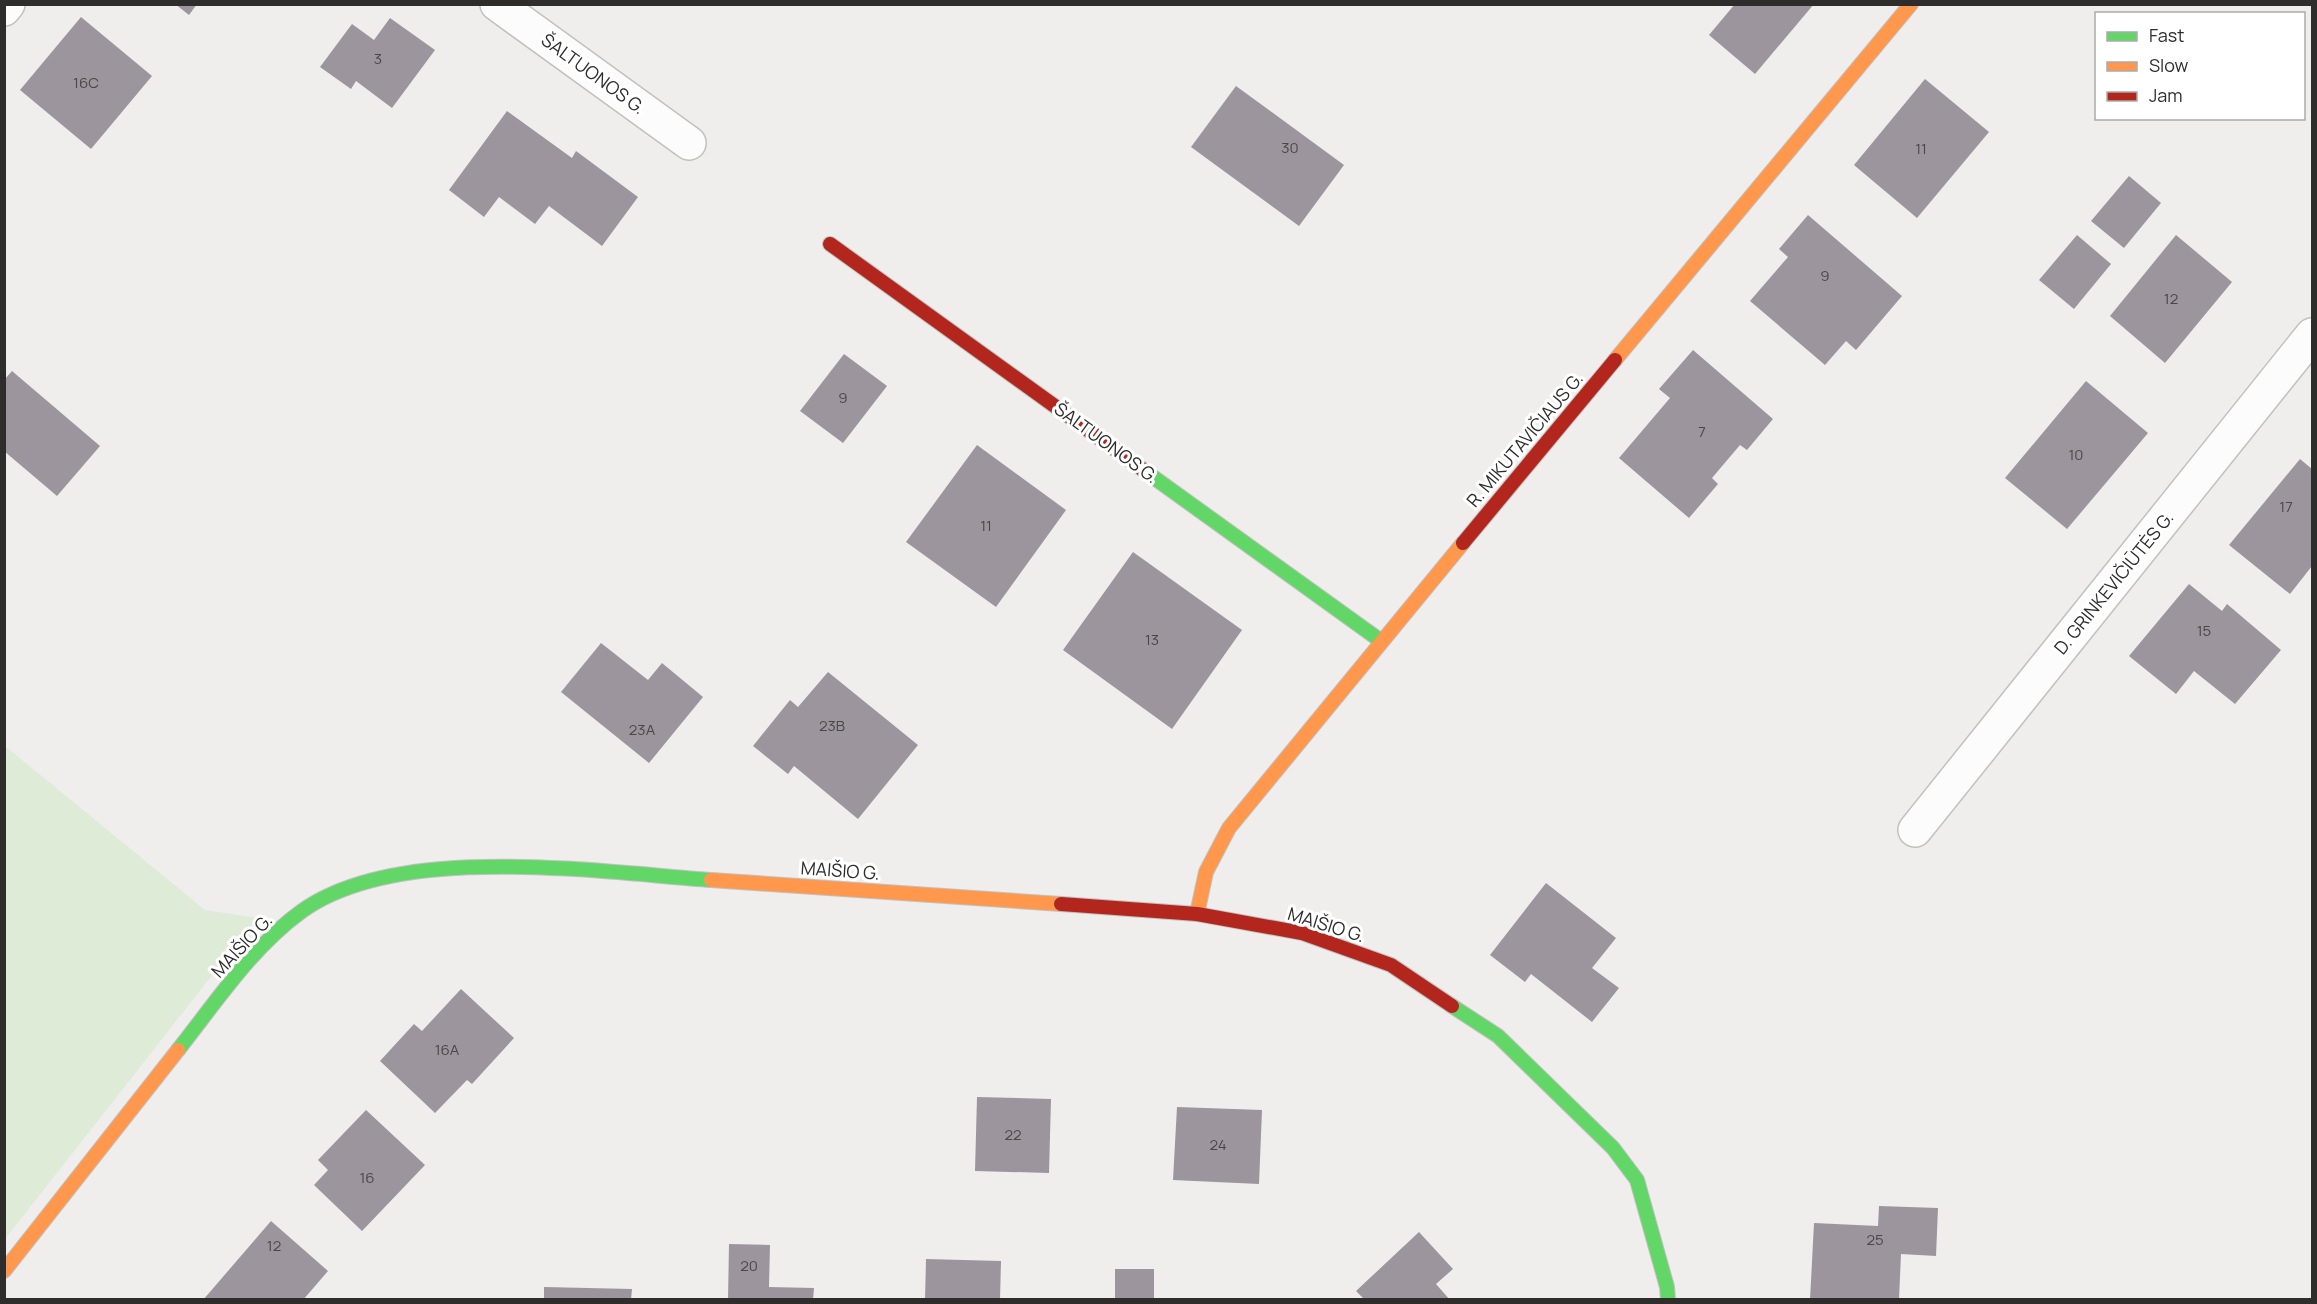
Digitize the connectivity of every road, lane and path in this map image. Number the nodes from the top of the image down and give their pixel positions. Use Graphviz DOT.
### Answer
graph roads {
  1 [pos="8,4"];
  2 [pos="497,4"];
  3 [pos="1911,4"];
  4 [pos="4,9"];
  5 [pos="689,143"];
  6 [pos="830,244"];
  7 [pos="2313,335"];
  8 [pos="1381,641"];
  9 [pos="1915,830"];
  10 [pos="1197,914"];
  11 [pos="4,1271"];
  12 [pos="1668,1299"];
  1 -- 4 [label="street"];
  2 -- 5 [label="street, ŠALTUONOS G."];
  3 -- 8 [label="street, R. MIKUTAVIČIAUS G."];
  6 -- 8 [label="street, ŠALTUONOS G."];
  7 -- 9 [label="street, D. GRINKEVIČIŪTĖS G."];
  8 -- 10 [label="street, R. MIKUTAVIČIAUS G."];
  10 -- 11 [label="street, MAIŠIO G."];
  10 -- 12 [label="street, MAIŠIO G."];
}
